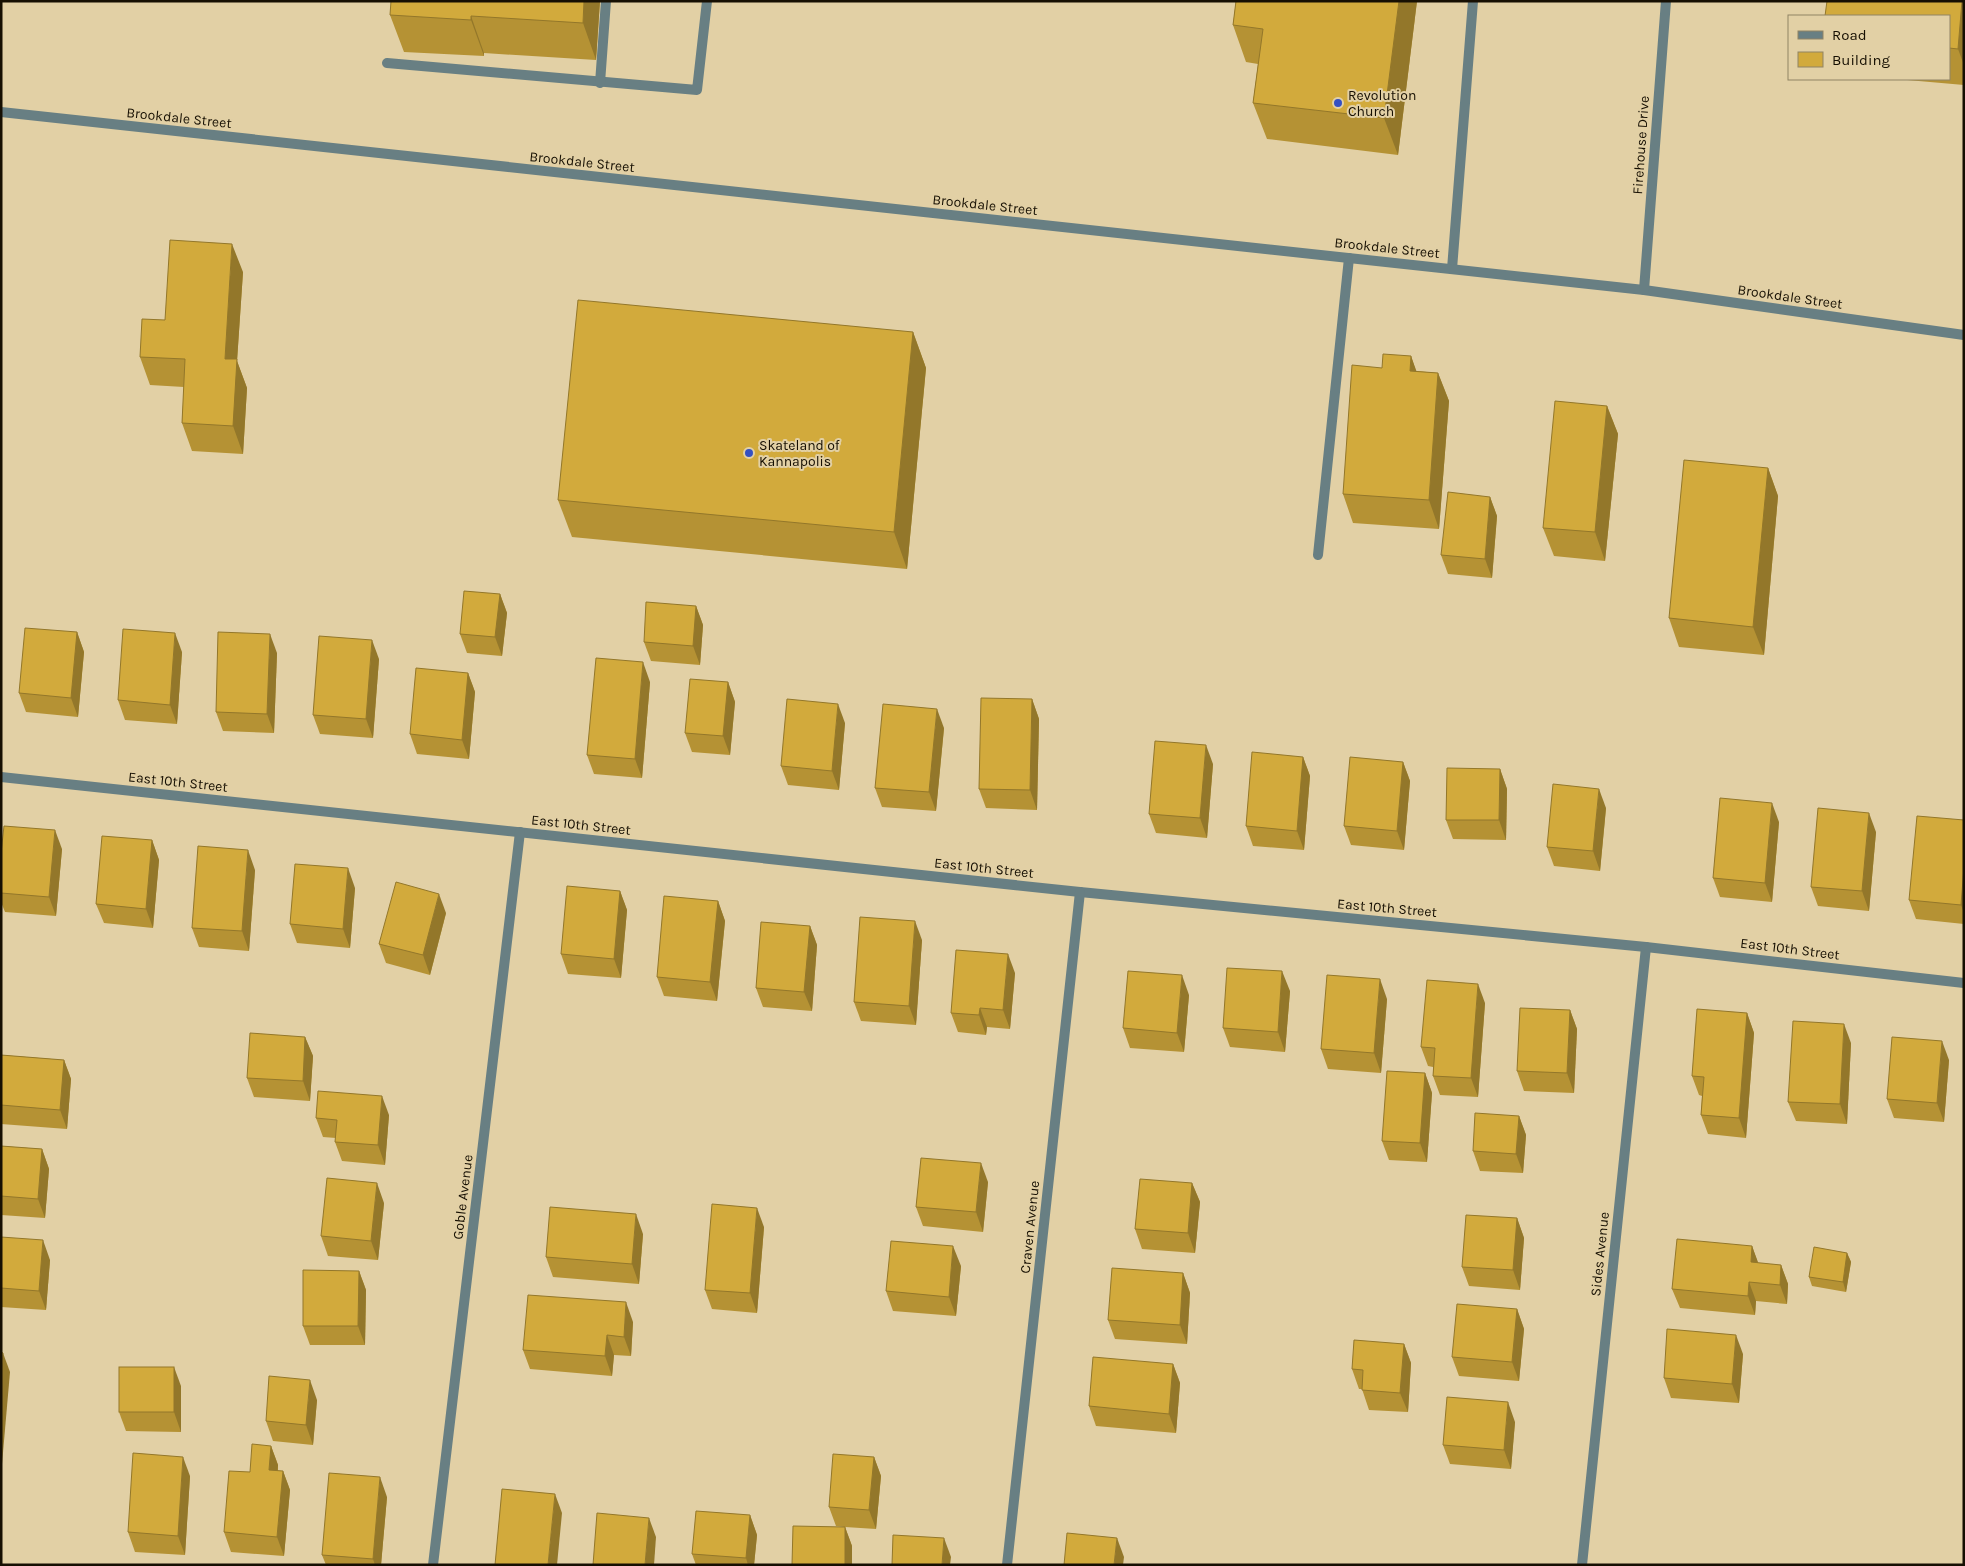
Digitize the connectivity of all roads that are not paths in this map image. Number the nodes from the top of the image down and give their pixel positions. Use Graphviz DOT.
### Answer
graph roads {
  1 [pos="606,1"];
  2 [pos="707,1"];
  3 [pos="1473,1"];
  4 [pos="1666,1"];
  5 [pos="387,63"];
  6 [pos="600,83"];
  7 [pos="1,112"];
  8 [pos="1349,258"];
  9 [pos="1452,269"];
  10 [pos="1644,290"];
  11 [pos="1964,335"];
  12 [pos="1318,555"];
  13 [pos="1,776"];
  14 [pos="520,832"];
  15 [pos="1080,892"];
  16 [pos="1646,947"];
  17 [pos="1964,983"];
  18 [pos="433,1565"];
  19 [pos="1007,1565"];
  20 [pos="1582,1565"];
  1 -- 6 [label="street"];
  2 -- 6 [label="street"];
  3 -- 9 [label="street"];
  4 -- 10 [label="street, Firehouse Drive"];
  5 -- 6 [label="street"];
  7 -- 8 [label="street, Brookdale Street"];
  8 -- 9 [label="street, Brookdale Street"];
  8 -- 12 [label="street"];
  9 -- 10 [label="street, Brookdale Street"];
  10 -- 11 [label="street, Brookdale Street"];
  13 -- 14 [label="street, East 10th Street"];
  14 -- 15 [label="street, East 10th Street"];
  14 -- 18 [label="street, Goble Avenue"];
  15 -- 16 [label="street, East 10th Street"];
  15 -- 19 [label="street, Craven Avenue"];
  16 -- 17 [label="street, East 10th Street"];
  16 -- 20 [label="street, Sides Avenue"];
}
